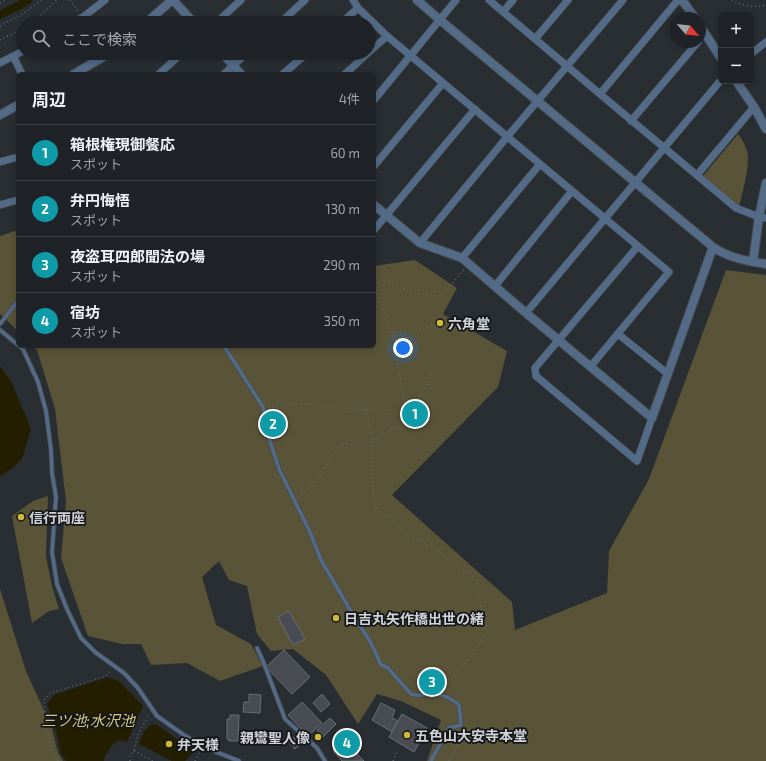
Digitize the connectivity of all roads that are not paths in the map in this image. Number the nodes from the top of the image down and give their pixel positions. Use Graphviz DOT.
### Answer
graph roads {
  1 [pos="105,0"];
  2 [pos="173,0"];
  3 [pos="241,0"];
  4 [pos="305,0"];
  5 [pos="353,0"];
  6 [pos="417,0"];
  7 [pos="456,0"];
  8 [pos="489,0"];
  9 [pos="513,0"];
  10 [pos="568,0"];
  11 [pos="623,0"];
  12 [pos="678,0"];
  13 [pos="682,0"];
  14 [pos="358,8"];
  15 [pos="503,12"];
  16 [pos="691,12"];
  17 [pos="85,16"];
  18 [pos="154,16"];
  19 [pos="188,16"];
  20 [pos="224,16"];
  21 [pos="288,16"];
  22 [pos="349,16"];
  23 [pos="366,16"];
  24 [pos="440,20"];
  25 [pos="376,25"];
  26 [pos="387,36"];
  27 [pos="535,40"];
  28 [pos="706,40"];
  29 [pos="766,43"];
  30 [pos="376,46"];
  31 [pos="693,48"];
  32 [pos="754,52"];
  33 [pos="16,54"];
  34 [pos="718,54"];
  35 [pos="411,55"];
  36 [pos="13,56"];
  37 [pos="98,60"];
  38 [pos="174,60"];
  39 [pos="228,60"];
  40 [pos="238,60"];
  41 [pos="299,60"];
  42 [pos="361,60"];
  43 [pos="0,63"];
  44 [pos="233,65"];
  45 [pos="567,66"];
  46 [pos="21,72"];
  47 [pos="77,72"];
  48 [pos="161,72"];
  49 [pos="226,72"];
  50 [pos="239,72"];
  51 [pos="285,72"];
  52 [pos="348,72"];
  53 [pos="443,83"];
  54 [pos="718,84"];
  55 [pos="738,84"];
  56 [pos="600,94"];
  57 [pos="376,98"];
  58 [pos="538,101"];
  59 [pos="16,106"];
  60 [pos="754,107"];
  61 [pos="475,109"];
  62 [pos="0,115"];
  63 [pos="631,121"];
  64 [pos="766,129"];
  65 [pos="507,137"];
  66 [pos="664,148"];
  67 [pos="16,158"];
  68 [pos="0,162"];
  69 [pos="376,164"];
  70 [pos="540,164"];
  71 [pos="696,175"];
  72 [pos="635,183"];
  73 [pos="766,183"];
  74 [pos="572,191"];
  75 [pos="16,201"];
  76 [pos="0,205"];
  77 [pos="376,207"];
  78 [pos="386,216"];
  79 [pos="762,217"];
  80 [pos="605,218"];
  81 [pos="376,228"];
  82 [pos="420,243"];
  83 [pos="638,246"];
  84 [pos="713,248"];
  85 [pos="465,261"];
  86 [pos="753,262"];
  87 [pos="766,264"];
  88 [pos="495,286"];
  89 [pos="16,304"];
  90 [pos="526,312"];
  91 [pos="0,324"];
  92 [pos="0,330"];
  93 [pos="618,334"];
  94 [pos="559,340"];
  95 [pos="16,343"];
  96 [pos="22,348"];
  97 [pos="225,348"];
  98 [pos="591,366"];
  99 [pos="668,374"];
  100 [pos="652,418"];
  101 [pos="257,648"];
  102 [pos="239,761"];
  103 [pos="325,761"];
  104 [pos="431,761"];
  1 -- 17 [label="street"];
  2 -- 18 [label="street"];
  2 -- 19 [label="street"];
  3 -- 20 [label="street"];
  4 -- 21 [label="street"];
  5 -- 14 [label="street"];
  6 -- 24 [label="street"];
  7 -- 24 [label="street"];
  8 -- 15 [label="street"];
  9 -- 15 [label="street"];
  10 -- 27 [label="street"];
  11 -- 45 [label="street"];
  12 -- 56 [label="street"];
  13 -- 16 [label="street"];
  14 -- 22 [label="street"];
  14 -- 23 [label="street"];
  15 -- 27 [label="street"];
  24 -- 35 [label="street"];
  24 -- 58 [label="street"];
  25 -- 26 [label="street"];
  26 -- 30 [label="street"];
  26 -- 35 [label="street"];
  27 -- 45 [label="street"];
  28 -- 34 [label="street"];
  29 -- 32 [label="street"];
  31 -- 63 [label="street"];
  33 -- 36 [label="street"];
  35 -- 53 [label="street"];
  35 -- 57 [label="street"];
  36 -- 43 [label="street"];
  36 -- 46 [label="street"];
  37 -- 47 [label="street"];
  38 -- 48 [label="street"];
  39 -- 44 [label="street"];
  40 -- 44 [label="street"];
  41 -- 51 [label="street"];
  42 -- 52 [label="street"];
  44 -- 49 [label="street"];
  44 -- 50 [label="street"];
  45 -- 56 [label="street"];
  45 -- 58 [label="street"];
  53 -- 61 [label="street"];
  53 -- 69 [label="street"];
  54 -- 66 [label="street"];
  55 -- 60 [label="street"];
  56 -- 63 [label="street"];
  58 -- 65 [label="street"];
  58 -- 72 [label="street"];
  59 -- 62 [label="street"];
  60 -- 64 [label="street"];
  60 -- 71 [label="street"];
  61 -- 65 [label="street"];
  61 -- 78 [label="street"];
  63 -- 66 [label="street"];
  65 -- 70 [label="street"];
  65 -- 82 [label="street"];
  66 -- 71 [label="street"];
  66 -- 72 [label="street"];
  67 -- 68 [label="street"];
  70 -- 74 [label="street"];
  70 -- 85 [label="street"];
  71 -- 79 [label="street"];
  72 -- 80 [label="street"];
  72 -- 84 [label="street"];
  73 -- 79 [label="street"];
  74 -- 80 [label="street"];
  74 -- 88 [label="street"];
  75 -- 76 [label="street"];
  77 -- 78 [label="street"];
  78 -- 81 [label="street"];
  78 -- 82 [label="street"];
  79 -- 86 [label="street"];
  80 -- 83 [label="street"];
  80 -- 90 [label="street"];
  82 -- 85 [label="street"];
  83 -- 93 [label="street"];
  83 -- 94 [label="street"];
  84 -- 86 [label="street"];
  84 -- 99 [label="street"];
  85 -- 88 [label="street"];
  86 -- 87 [label="street"];
  88 -- 90 [label="street"];
  89 -- 91 [label="lane"];
  90 -- 94 [label="street"];
  92 -- 95 [label="lane"];
  93 -- 98 [label="street"];
  93 -- 99 [label="street"];
  94 -- 98 [label="street"];
  94 -- 100 [label="street"];
  96 -- 102 [label="lane"];
  97 -- 104 [label="lane"];
  98 -- 100 [label="street"];
  99 -- 100 [label="street"];
  101 -- 103 [label="lane"];
}
